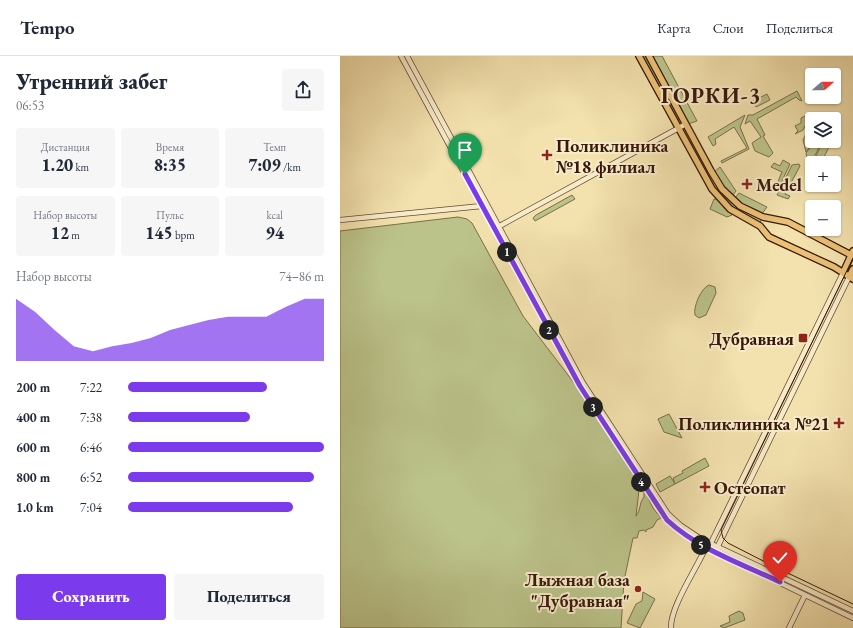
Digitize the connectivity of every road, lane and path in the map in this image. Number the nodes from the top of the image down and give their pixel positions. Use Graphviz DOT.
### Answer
graph roads {
  1 [pos="401,56"];
  2 [pos="407,56"];
  3 [pos="639,56"];
  4 [pos="649,56"];
  5 [pos="686,124"];
  6 [pos="678,128"];
  7 [pos="470,179"];
  8 [pos="482,206"];
  9 [pos="340,220"];
  10 [pos="496,228"];
  11 [pos="852,254"];
  12 [pos="853,269"];
  13 [pos="843,273"];
  14 [pos="851,278"];
  15 [pos="708,546"];
  16 [pos="718,546"];
  17 [pos="716,551"];
  18 [pos="805,595"];
  19 [pos="853,611"];
  20 [pos="853,618"];
  21 [pos="671,628"];
  22 [pos="790,628"];
  1 -- 7 [label="street"];
  2 -- 7 [label="street"];
  3 -- 6 [label="main road"];
  4 -- 5 [label="main road"];
  5 -- 6 [label="street"];
  5 -- 11 [label="main road"];
  6 -- 10 [label="street"];
  6 -- 13 [label="main road"];
  7 -- 8 [label="street"];
  7 -- 10 [label="street"];
  8 -- 9 [label="street"];
  8 -- 10 [label="street"];
  10 -- 15 [label="street"];
  11 -- 13 [label="main road"];
  12 -- 14 [label="main road"];
  13 -- 14 [label="main road"];
  13 -- 15 [label="street"];
  14 -- 16 [label="street"];
  15 -- 16 [label="street"];
  15 -- 17 [label="street"];
  15 -- 21 [label="street"];
  16 -- 17 [label="street"];
  16 -- 19 [label="street"];
  17 -- 18 [label="street"];
  18 -- 20 [label="street"];
  18 -- 22 [label="street"];
}
